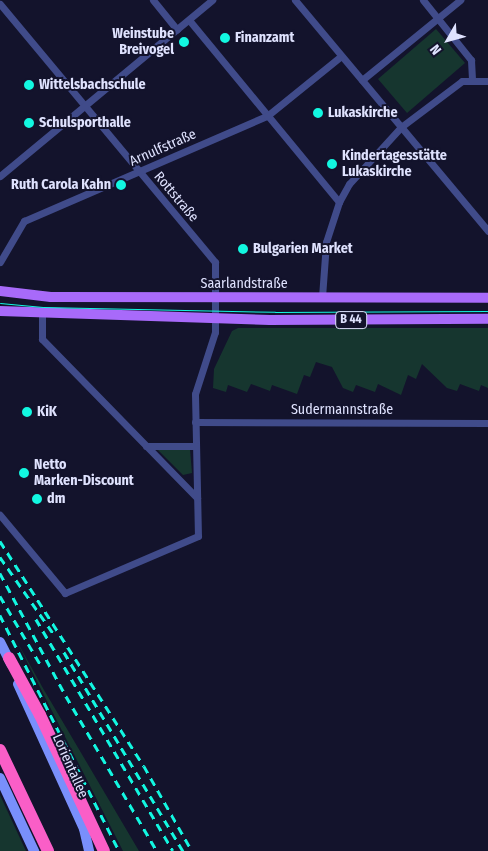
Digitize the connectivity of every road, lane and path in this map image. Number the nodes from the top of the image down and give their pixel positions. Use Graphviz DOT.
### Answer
graph roads {
  1 [pos="153,0"];
  2 [pos="212,0"];
  3 [pos="295,0"];
  4 [pos="423,0"];
  5 [pos="460,0"];
  6 [pos="0,4"];
  7 [pos="438,18"];
  8 [pos="189,20"];
  9 [pos="177,30"];
  10 [pos="341,56"];
  11 [pos="362,80"];
  12 [pos="472,81"];
  13 [pos="488,81"];
  14 [pos="85,107"];
  15 [pos="267,116"];
  16 [pos="401,128"];
  17 [pos="139,172"];
  18 [pos="0,176"];
  19 [pos="339,202"];
  20 [pos="488,231"];
  21 [pos="0,262"];
  22 [pos="0,291"];
  23 [pos="215,297"];
  24 [pos="322,298"];
  25 [pos="488,298"];
  26 [pos="0,311"];
  27 [pos="42,313"];
  28 [pos="215,317"];
  29 [pos="488,319"];
  30 [pos="195,422"];
  31 [pos="488,423"];
  32 [pos="146,446"];
  33 [pos="196,446"];
  34 [pos="197,498"];
  35 [pos="0,515"];
  36 [pos="0,642"];
  37 [pos="9,658"];
  38 [pos="0,750"];
  39 [pos="0,778"];
  40 [pos="42,849"];
  41 [pos="88,851"];
  42 [pos="104,851"];
  1 -- 9 [label="street"];
  2 -- 8 [label="street"];
  3 -- 10 [label="street"];
  4 -- 7 [label="street"];
  5 -- 7 [label="street"];
  6 -- 14 [label="street, Rottstraße"];
  7 -- 11 [label="street"];
  7 -- 12 [label="street"];
  8 -- 9 [label="street"];
  8 -- 15 [label="street"];
  9 -- 14 [label="street"];
  10 -- 11 [label="street"];
  10 -- 15 [label="street, Arnulfstraße"];
  11 -- 16 [label="street"];
  12 -- 13 [label="street"];
  12 -- 16 [label="street"];
  14 -- 17 [label="street, Rottstraße"];
  14 -- 18 [label="street"];
  15 -- 17 [label="street, Arnulfstraße"];
  15 -- 19 [label="street"];
  16 -- 19 [label="street"];
  16 -- 20 [label="street"];
  17 -- 21 [label="street, Arnulfstraße"];
  17 -- 23 [label="street, Rottstraße"];
  19 -- 24 [label="street"];
  22 -- 23 [label="main road, Saarlandstraße / B 44"];
  23 -- 24 [label="main road, Saarlandstraße / B 44"];
  23 -- 28 [label="street, Rottstraße"];
  24 -- 25 [label="main road, Saarlandstraße / B 44"];
  26 -- 27 [label="main road, B 44"];
  27 -- 28 [label="main road, B 44"];
  27 -- 32 [label="street"];
  28 -- 29 [label="main road, B 44"];
  28 -- 30 [label="street, Rottstraße"];
  30 -- 31 [label="street, Sudermannstraße"];
  30 -- 33 [label="street, Rottstraße"];
  32 -- 33 [label="street"];
  32 -- 34 [label="street"];
  33 -- 34 [label="street, Rottstraße"];
  34 -- 35 [label="street, Rottstraße"];
  36 -- 37 [label="main road, Lorientallee"];
  37 -- 41 [label="main road, Lorientallee"];
  37 -- 42 [label="highway"];
  38 -- 40 [label="highway"];
  39 -- 40 [label="main road"];
}
